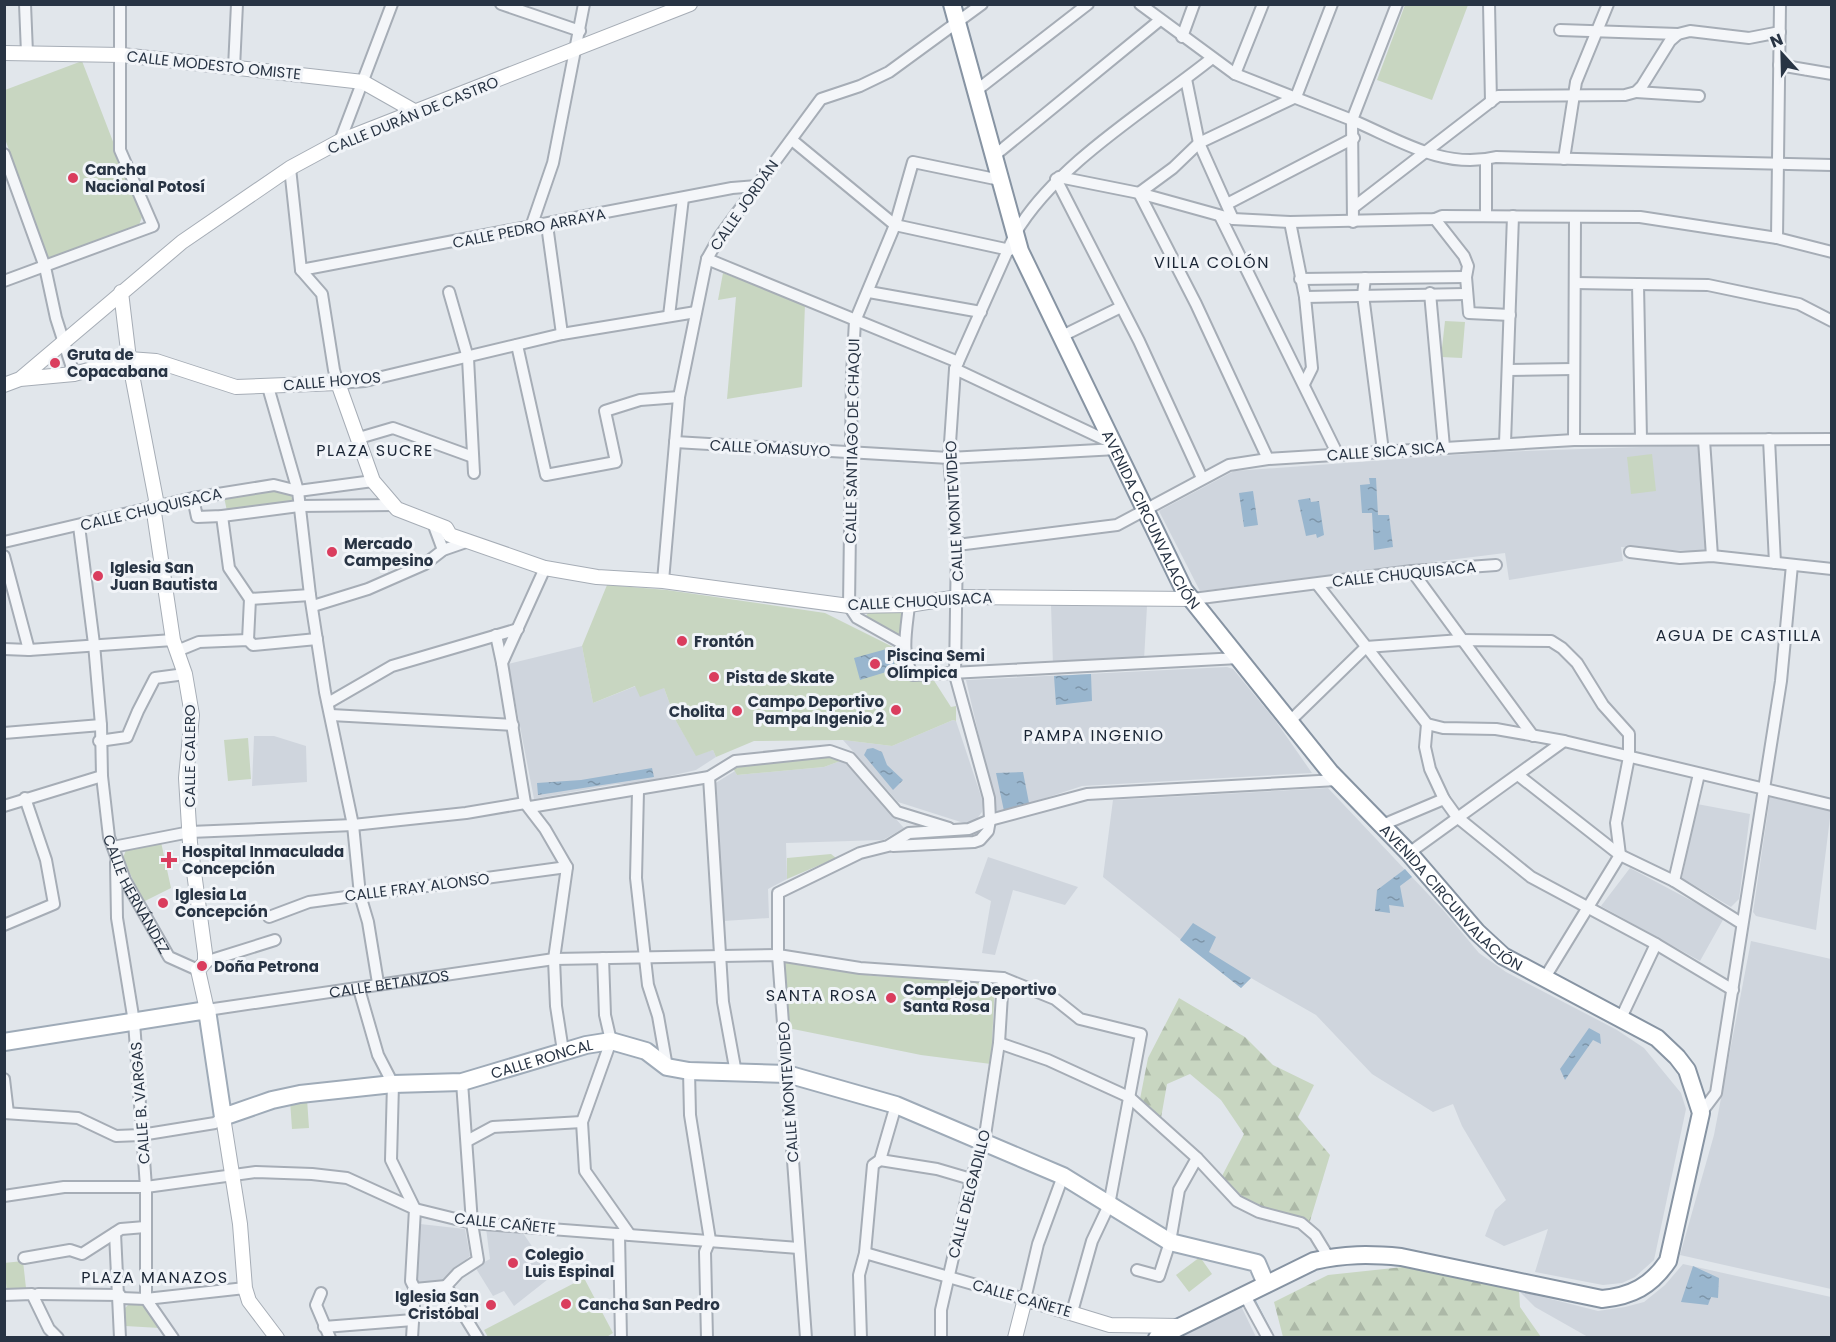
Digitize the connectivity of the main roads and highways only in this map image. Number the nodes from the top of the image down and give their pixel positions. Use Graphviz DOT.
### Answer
graph roads {
  1 [pos="690,4"];
  2 [pos="952,4"];
  3 [pos="4,53"];
  4 [pos="416,112"];
  5 [pos="121,292"];
  6 [pos="129,359"];
  7 [pos="20,380"];
  8 [pos="4,385"];
  9 [pos="373,481"];
  10 [pos="1192,599"];
  11 [pos="207,1010"];
  12 [pos="4,1042"];
  13 [pos="223,1117"];
  14 [pos="1266,1284"];
  15 [pos="1182,1326"];
  16 [pos="277,1338"];
  17 [pos="1015,1338"];
  18 [pos="1157,1338"];
  1 -- 4 [label="main road, CALLE DURÁN DE CASTRO"];
  2 -- 10 [label="main road, AVENIDA CIRCUNVALACIÓN"];
  3 -- 4 [label="main road, CALLE MODESTO OMISTE"];
  4 -- 5 [label="main road, CALLE DURÁN DE CASTRO"];
  5 -- 6 [label="main road, CALLE CALERO"];
  5 -- 7 [label="main road, CALLE DURÁN DE CASTRO"];
  6 -- 7 [label="main road, CALLE HOYOS"];
  6 -- 9 [label="main road, CALLE HOYOS"];
  6 -- 11 [label="main road, CALLE CALERO"];
  7 -- 8 [label="main road, CALLE HOYOS"];
  9 -- 10 [label="main road, CALLE CHUQUISACA"];
  10 -- 14 [label="main road, AVENIDA CIRCUNVALACIÓN"];
  11 -- 12 [label="main road, CALLE BETANZOS"];
  11 -- 13 [label="main road"];
  13 -- 14 [label="main road, CALLE RONCAL"];
  13 -- 16 [label="main road"];
  14 -- 15 [label="main road, AVENIDA CIRCUNVALACIÓN"];
  15 -- 17 [label="main road, CALLE CAÑETE"];
  15 -- 18 [label="main road, AVENIDA CIRCUNVALACIÓN"];
}
